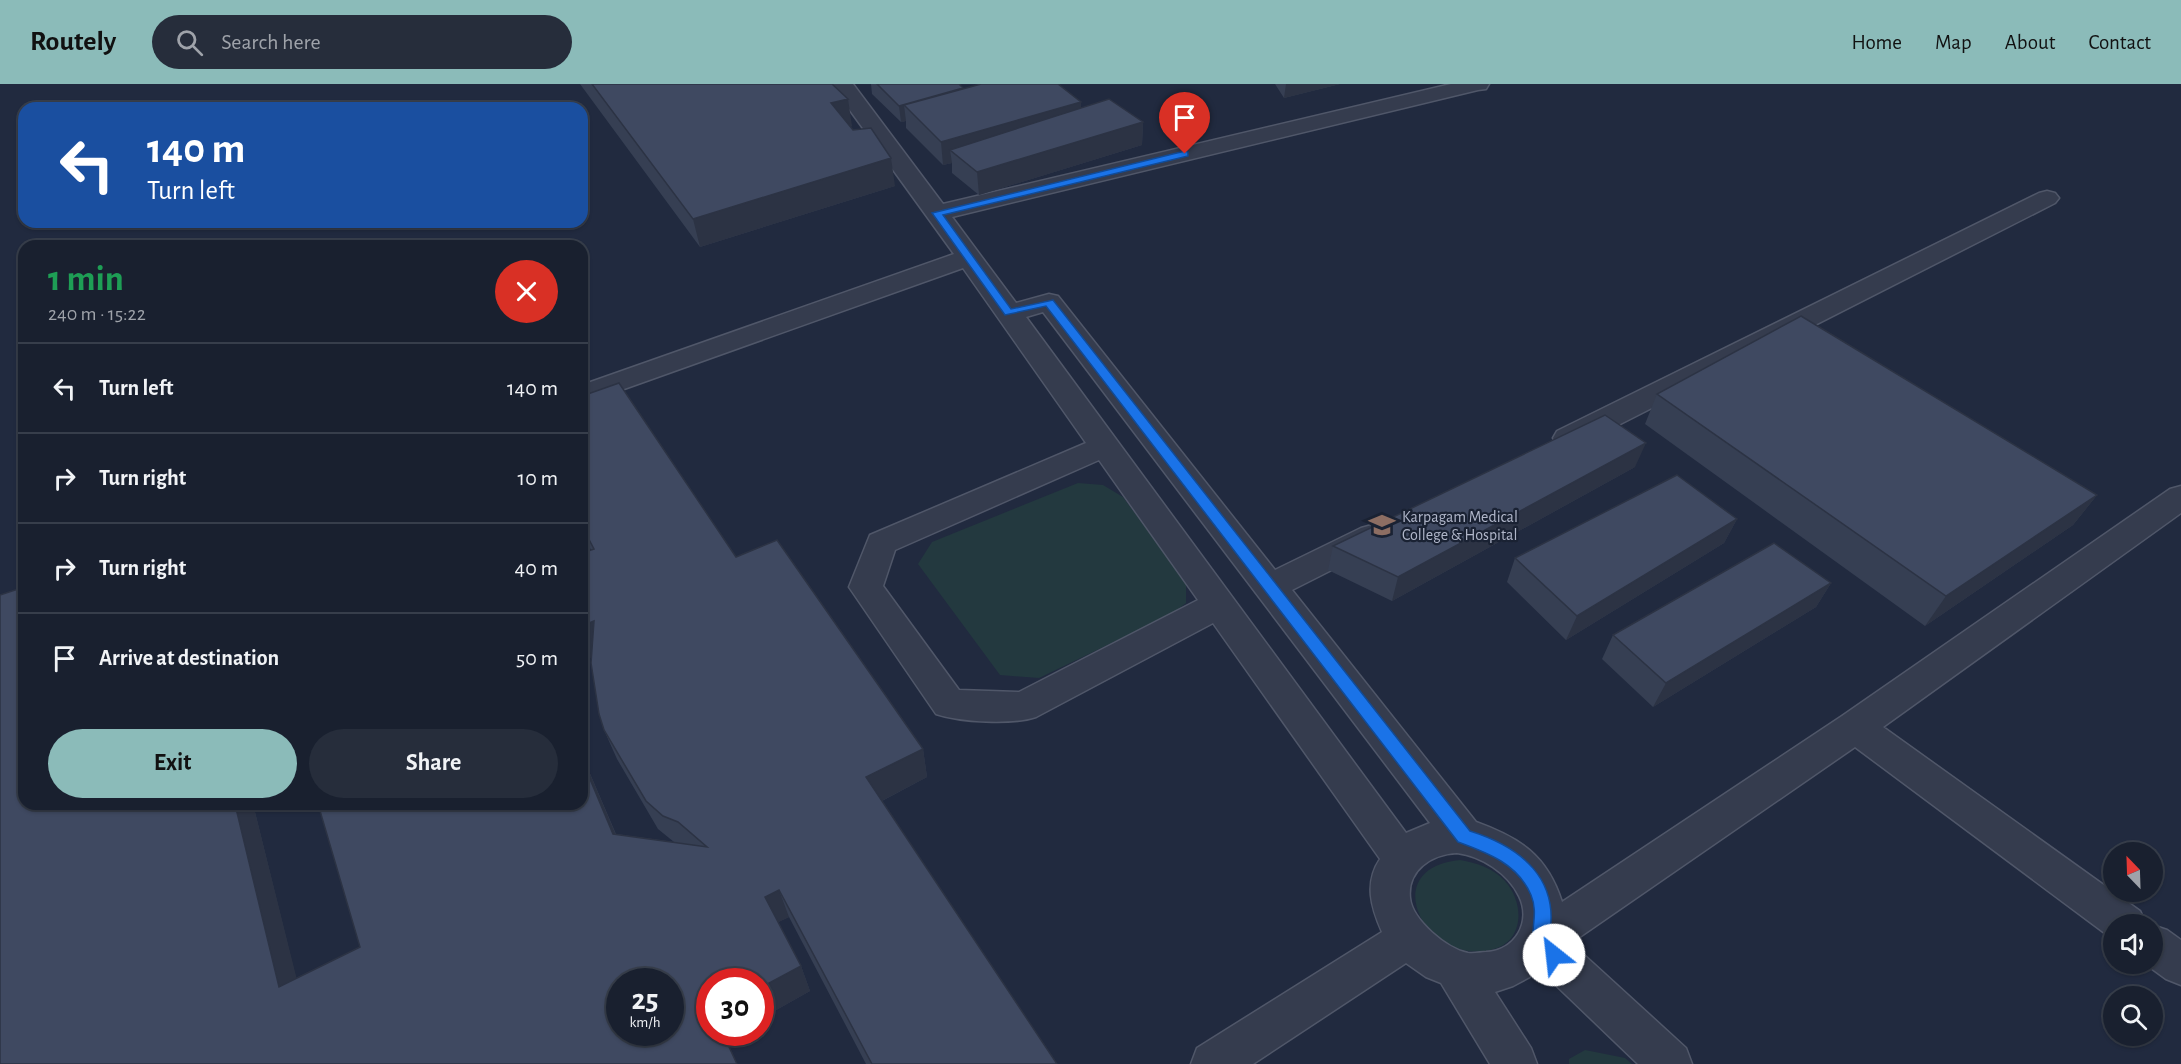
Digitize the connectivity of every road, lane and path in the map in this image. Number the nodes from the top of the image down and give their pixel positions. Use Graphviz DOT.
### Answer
graph roads {
  1 [pos="842,84"];
  2 [pos="1478,84"];
  3 [pos="2047,198"];
  4 [pos="937,213"];
  5 [pos="969,257"];
  6 [pos="1009,313"];
  7 [pos="588,393"];
  8 [pos="1103,447"];
  9 [pos="1546,449"];
  10 [pos="2181,497"];
  11 [pos="1397,523"];
  12 [pos="1269,587"];
  13 [pos="1220,604"];
  14 [pos="1855,727"];
  15 [pos="1464,837"];
  16 [pos="1401,857"];
  17 [pos="2111,914"];
  18 [pos="1408,938"];
  19 [pos="1539,941"];
  20 [pos="2163,952"];
  21 [pos="2181,964"];
  22 [pos="1456,969"];
  23 [pos="1213,1064"];
  24 [pos="1515,1064"];
  25 [pos="1670,1064"];
  1 -- 4 [label="street"];
  2 -- 4 [label="street"];
  3 -- 9 [label="street"];
  4 -- 5 [label="street"];
  5 -- 6 [label="street"];
  5 -- 7 [label="street"];
  6 -- 8 [label="street"];
  6 -- 12 [label="street"];
  8 -- 13 [label="street"];
  8 -- 13 [label="street"];
  10 -- 14 [label="street"];
  11 -- 12 [label="street"];
  12 -- 15 [label="street"];
  13 -- 16 [label="street"];
  14 -- 17 [label="street"];
  14 -- 19 [label="street"];
  15 -- 16 [label="street"];
  15 -- 19 [label="street"];
  16 -- 18 [label="street"];
  18 -- 22 [label="street"];
  18 -- 23 [label="street"];
  19 -- 22 [label="street"];
  19 -- 25 [label="street"];
  20 -- 21 [label="street"];
  22 -- 24 [label="street"];
}
